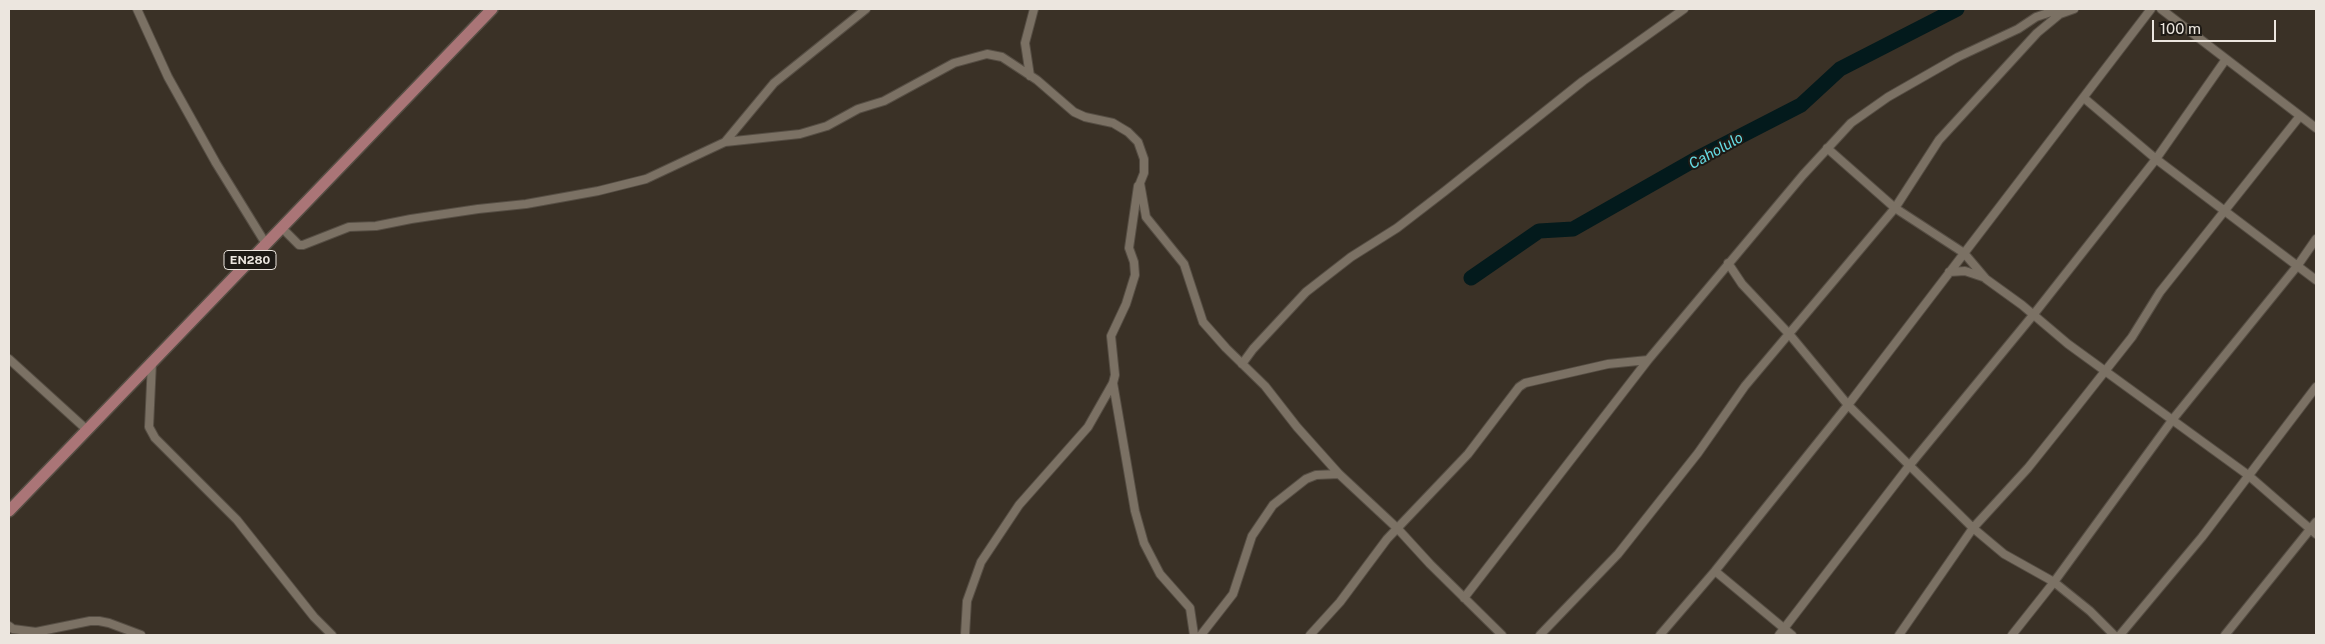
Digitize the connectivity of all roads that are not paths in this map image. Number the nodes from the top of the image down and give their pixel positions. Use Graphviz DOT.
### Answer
graph roads {
  1 [pos="137,9"];
  2 [pos="492,9"];
  3 [pos="866,9"];
  4 [pos="1034,9"];
  5 [pos="1684,9"];
  6 [pos="2074,9"];
  7 [pos="2151,9"];
  8 [pos="2161,9"];
  9 [pos="2060,14"];
  10 [pos="2226,58"];
  11 [pos="1030,76"];
  12 [pos="2084,98"];
  13 [pos="2300,116"];
  14 [pos="2316,128"];
  15 [pos="724,142"];
  16 [pos="1827,148"];
  17 [pos="2156,159"];
  18 [pos="1140,183"];
  19 [pos="1894,208"];
  20 [pos="2224,210"];
  21 [pos="282,228"];
  22 [pos="2316,238"];
  23 [pos="266,244"];
  24 [pos="1964,253"];
  25 [pos="1728,263"];
  26 [pos="2298,265"];
  27 [pos="1949,272"];
  28 [pos="1986,279"];
  29 [pos="2316,280"];
  30 [pos="2034,314"];
  31 [pos="1790,334"];
  32 [pos="9,358"];
  33 [pos="1648,360"];
  34 [pos="152,362"];
  35 [pos="1242,364"];
  36 [pos="2106,370"];
  37 [pos="1113,383"];
  38 [pos="2316,387"];
  39 [pos="1848,405"];
  40 [pos="2173,419"];
  41 [pos="86,429"];
  42 [pos="1909,466"];
  43 [pos="1339,474"];
  44 [pos="2248,475"];
  45 [pos="9,511"];
  46 [pos="2316,522"];
  47 [pos="1973,528"];
  48 [pos="1398,529"];
  49 [pos="2313,532"];
  50 [pos="1715,571"];
  51 [pos="2054,582"];
  52 [pos="1464,598"];
  53 [pos="9,626"];
  54 [pos="1784,628"];
  55 [pos="141,635"];
  56 [pos="332,635"];
  57 [pos="964,635"];
  58 [pos="1194,635"];
  59 [pos="1201,635"];
  60 [pos="1310,635"];
  61 [pos="1502,635"];
  62 [pos="1540,635"];
  63 [pos="1660,635"];
  64 [pos="1779,635"];
  65 [pos="1792,635"];
  66 [pos="1899,635"];
  67 [pos="2012,635"];
  68 [pos="2114,635"];
  69 [pos="2120,635"];
  70 [pos="2225,635"];
  1 -- 23 [label="street"];
  2 -- 21 [label="main road, EN280"];
  3 -- 15 [label="street"];
  4 -- 11 [label="street"];
  5 -- 35 [label="street"];
  6 -- 9 [label="street"];
  7 -- 12 [label="street"];
  8 -- 10 [label="street"];
  9 -- 16 [label="street"];
  9 -- 19 [label="street"];
  10 -- 13 [label="street"];
  10 -- 17 [label="street"];
  11 -- 15 [label="street"];
  11 -- 18 [label="street"];
  12 -- 17 [label="street"];
  12 -- 24 [label="street"];
  13 -- 14 [label="street"];
  13 -- 20 [label="street"];
  15 -- 21 [label="street"];
  16 -- 19 [label="street"];
  16 -- 25 [label="street"];
  17 -- 20 [label="street"];
  17 -- 30 [label="street"];
  18 -- 35 [label="street"];
  18 -- 37 [label="street"];
  19 -- 24 [label="street"];
  19 -- 31 [label="street"];
  20 -- 26 [label="street"];
  20 -- 36 [label="street"];
  21 -- 23 [label="main road, EN280"];
  22 -- 26 [label="street"];
  23 -- 34 [label="main road, EN280"];
  24 -- 27 [label="street"];
  24 -- 28 [label="street"];
  25 -- 31 [label="street"];
  25 -- 33 [label="street"];
  26 -- 29 [label="street"];
  26 -- 40 [label="street"];
  27 -- 28 [label="street"];
  27 -- 39 [label="street"];
  28 -- 30 [label="street"];
  30 -- 36 [label="street"];
  30 -- 42 [label="street"];
  31 -- 39 [label="street"];
  31 -- 62 [label="street"];
  32 -- 41 [label="street"];
  33 -- 48 [label="street"];
  33 -- 52 [label="street"];
  34 -- 41 [label="main road, EN280"];
  34 -- 56 [label="street"];
  35 -- 43 [label="street"];
  36 -- 40 [label="street"];
  36 -- 47 [label="street"];
  37 -- 57 [label="street"];
  37 -- 58 [label="street"];
  38 -- 44 [label="street"];
  39 -- 42 [label="street"];
  39 -- 50 [label="street"];
  40 -- 44 [label="street"];
  40 -- 51 [label="street"];
  41 -- 45 [label="main road, EN280"];
  42 -- 47 [label="street"];
  42 -- 54 [label="street"];
  43 -- 48 [label="street"];
  43 -- 59 [label="street"];
  44 -- 49 [label="street"];
  44 -- 69 [label="street"];
  46 -- 49 [label="street"];
  47 -- 51 [label="street"];
  47 -- 66 [label="street"];
  48 -- 52 [label="street"];
  48 -- 60 [label="street"];
  49 -- 70 [label="street"];
  50 -- 54 [label="street"];
  50 -- 63 [label="street"];
  51 -- 67 [label="street"];
  51 -- 68 [label="street"];
  52 -- 61 [label="street"];
  53 -- 55 [label="street"];
  54 -- 64 [label="street"];
  54 -- 65 [label="street"];
}
